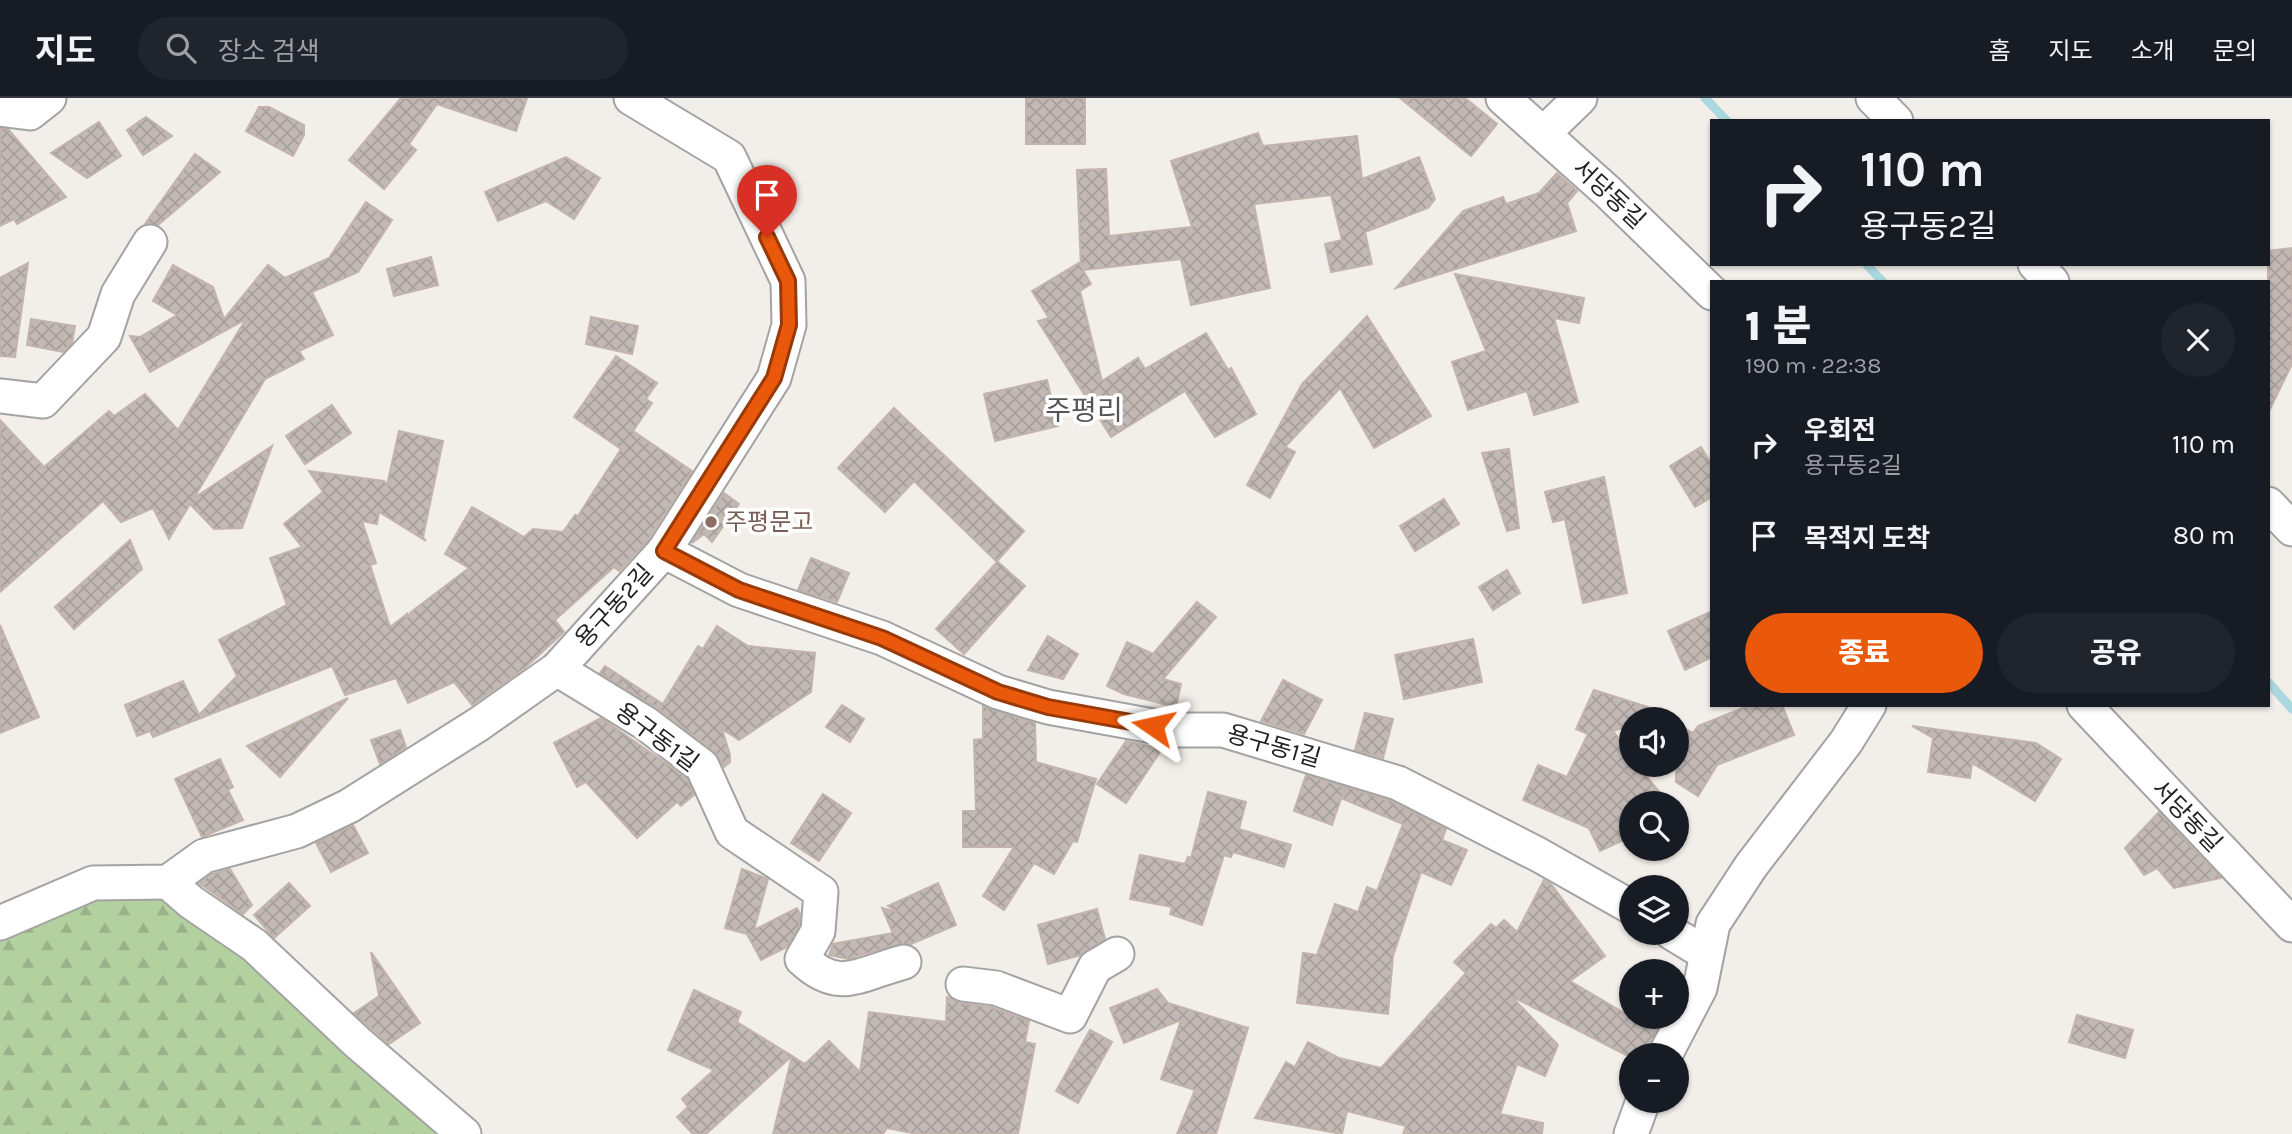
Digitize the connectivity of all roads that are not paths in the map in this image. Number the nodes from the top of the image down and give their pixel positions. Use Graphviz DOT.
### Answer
graph roads {
  1 [pos="49,98"];
  2 [pos="631,98"];
  3 [pos="1503,98"];
  4 [pos="1580,98"];
  5 [pos="1873,98"];
  6 [pos="0,109"];
  7 [pos="1894,119"];
  8 [pos="1544,133"];
  9 [pos="150,242"];
  10 [pos="2037,266"];
  11 [pos="2050,280"];
  12 [pos="1710,291"];
  13 [pos="0,397"];
  14 [pos="2270,506"];
  15 [pos="2292,529"];
  16 [pos="664,551"];
  17 [pos="557,669"];
  18 [pos="1868,707"];
  19 [pos="2086,707"];
  20 [pos="169,882"];
  21 [pos="1619,900"];
  22 [pos="0,923"];
  23 [pos="2292,925"];
  24 [pos="1689,943"];
  25 [pos="1705,953"];
  26 [pos="1117,954"];
  27 [pos="904,962"];
  28 [pos="963,984"];
  29 [pos="1671,1043"];
  30 [pos="1639,1113"];
  31 [pos="464,1134"];
  32 [pos="1631,1134"];
  1 -- 6 [label="street"];
  2 -- 16 [label="street, 용구동2길"];
  3 -- 8 [label="street, 서당동길"];
  4 -- 8 [label="street"];
  5 -- 7 [label="street"];
  8 -- 12 [label="street, 서당동길"];
  9 -- 13 [label="street"];
  10 -- 11 [label="street"];
  14 -- 15 [label="street"];
  16 -- 17 [label="street, 용구동2길"];
  16 -- 21 [label="street, 용구동1길"];
  17 -- 20 [label="street, 용구동2길"];
  17 -- 27 [label="street, 용구동1길"];
  18 -- 25 [label="street"];
  19 -- 23 [label="street, 서당동길"];
  20 -- 22 [label="street"];
  20 -- 31 [label="street"];
  24 -- 25 [label="street"];
  25 -- 29 [label="street"];
  26 -- 28 [label="street"];
  30 -- 32 [label="street"];
}
